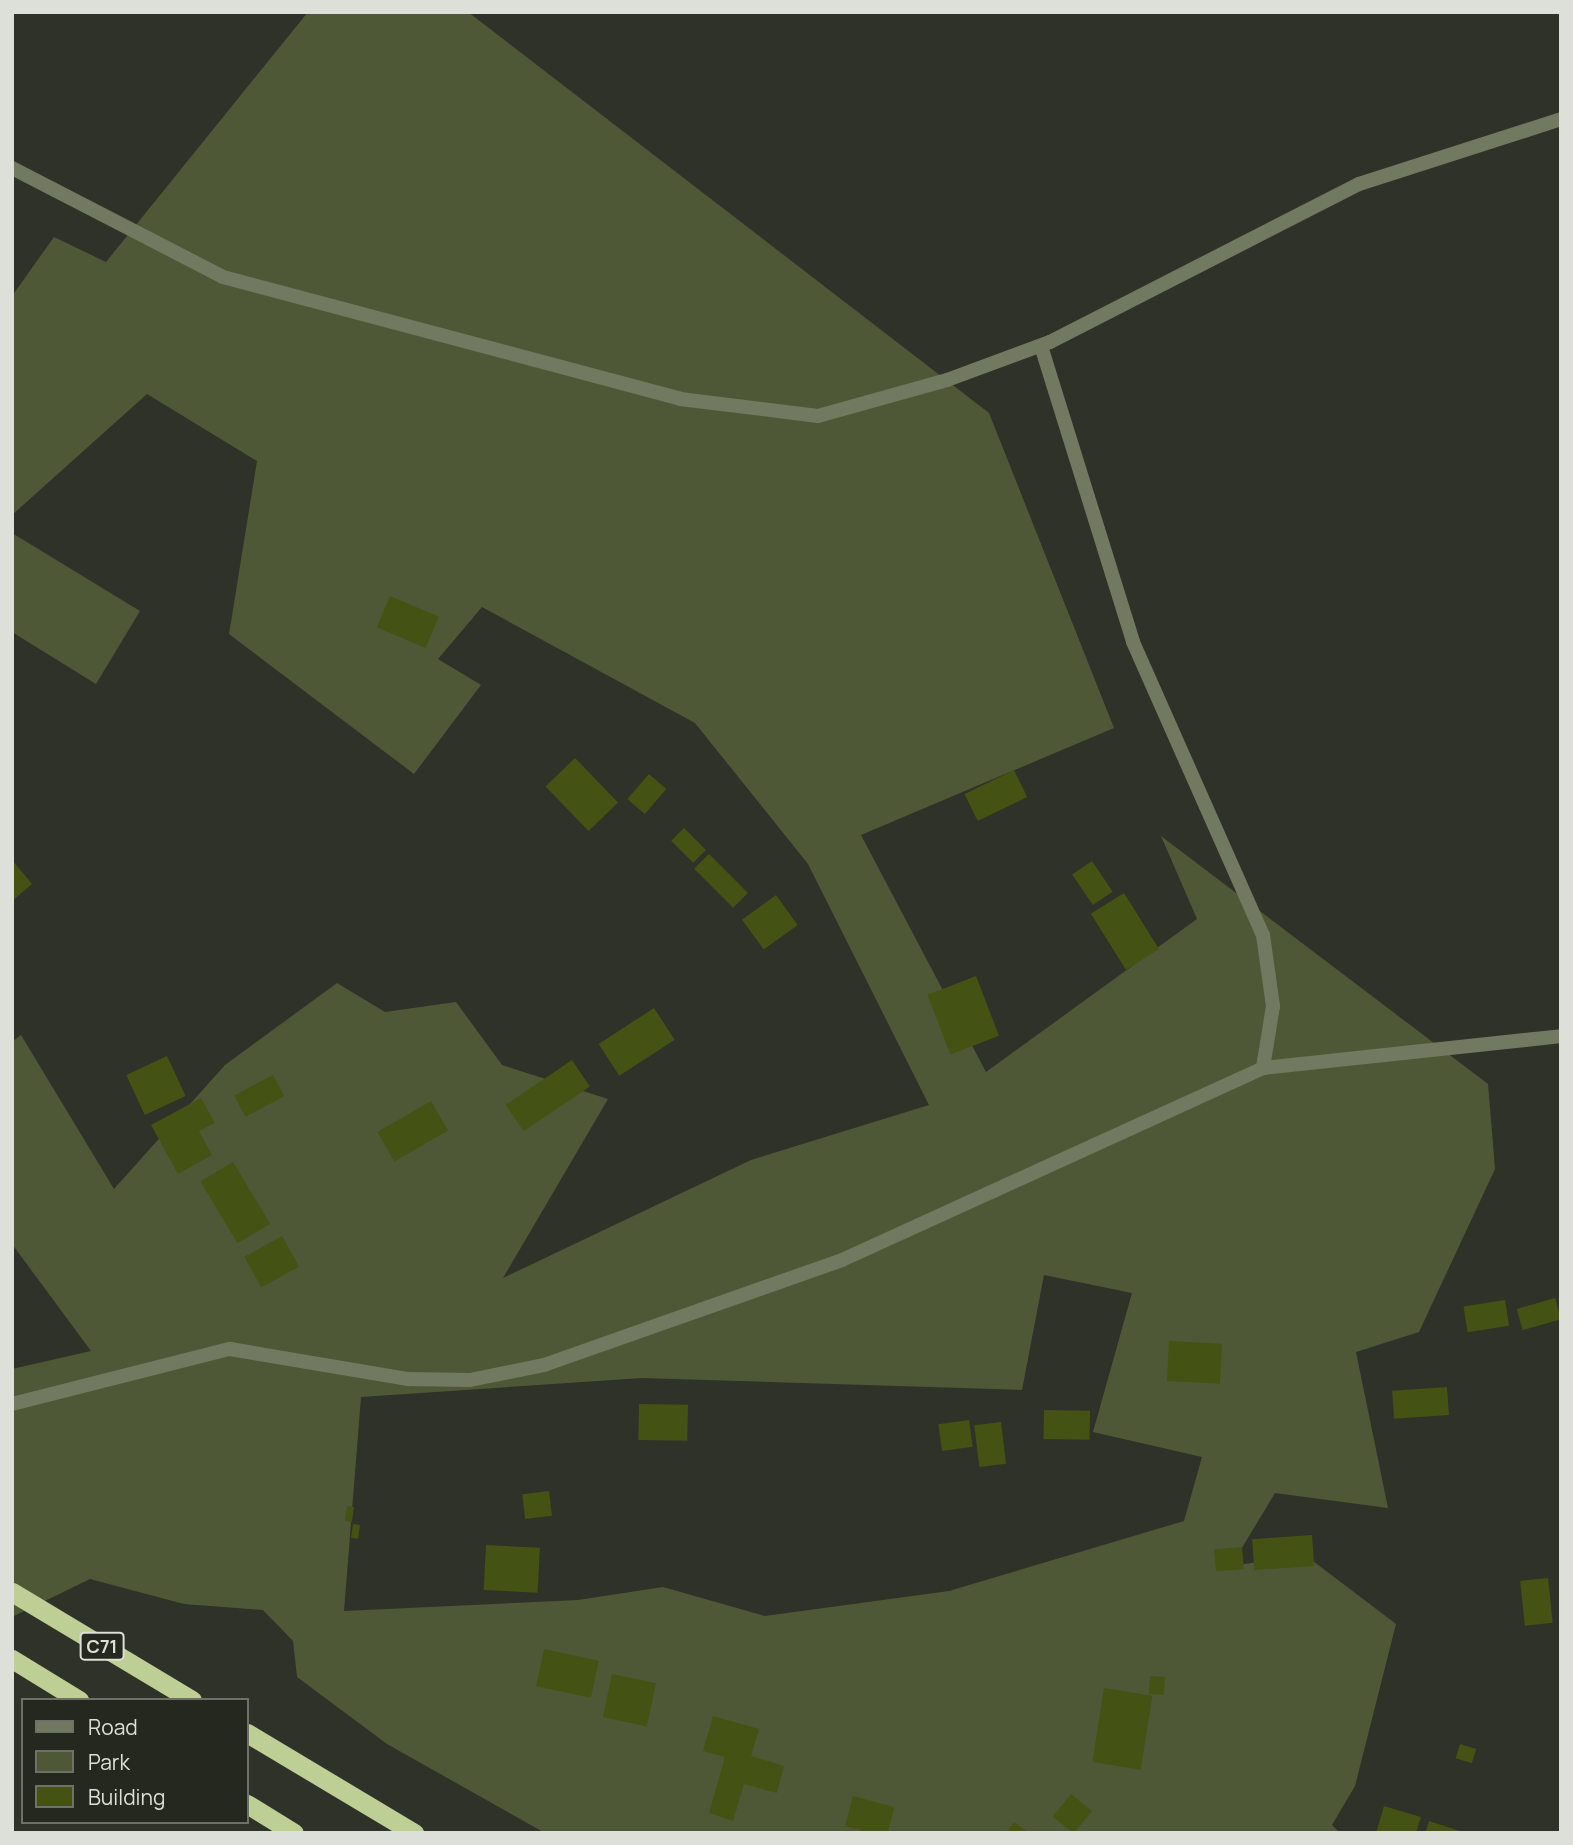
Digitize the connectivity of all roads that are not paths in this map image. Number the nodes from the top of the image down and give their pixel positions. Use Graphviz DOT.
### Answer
graph roads {
  1 [pos="1561,118"];
  2 [pos="12,168"];
  3 [pos="1041,345"];
  4 [pos="1561,1036"];
  5 [pos="1263,1068"];
  6 [pos="12,1404"];
  7 [pos="12,1592"];
  8 [pos="12,1659"];
  9 [pos="76,1698"];
  10 [pos="189,1698"];
  11 [pos="248,1734"];
  12 [pos="248,1805"];
  13 [pos="294,1833"];
  14 [pos="414,1833"];
  1 -- 3 [label="street"];
  2 -- 3 [label="street"];
  3 -- 5 [label="street"];
  4 -- 5 [label="street"];
  5 -- 6 [label="street"];
  7 -- 10 [label="highway, C71"];
  8 -- 9 [label="highway"];
  11 -- 14 [label="highway"];
  12 -- 13 [label="highway"];
}
